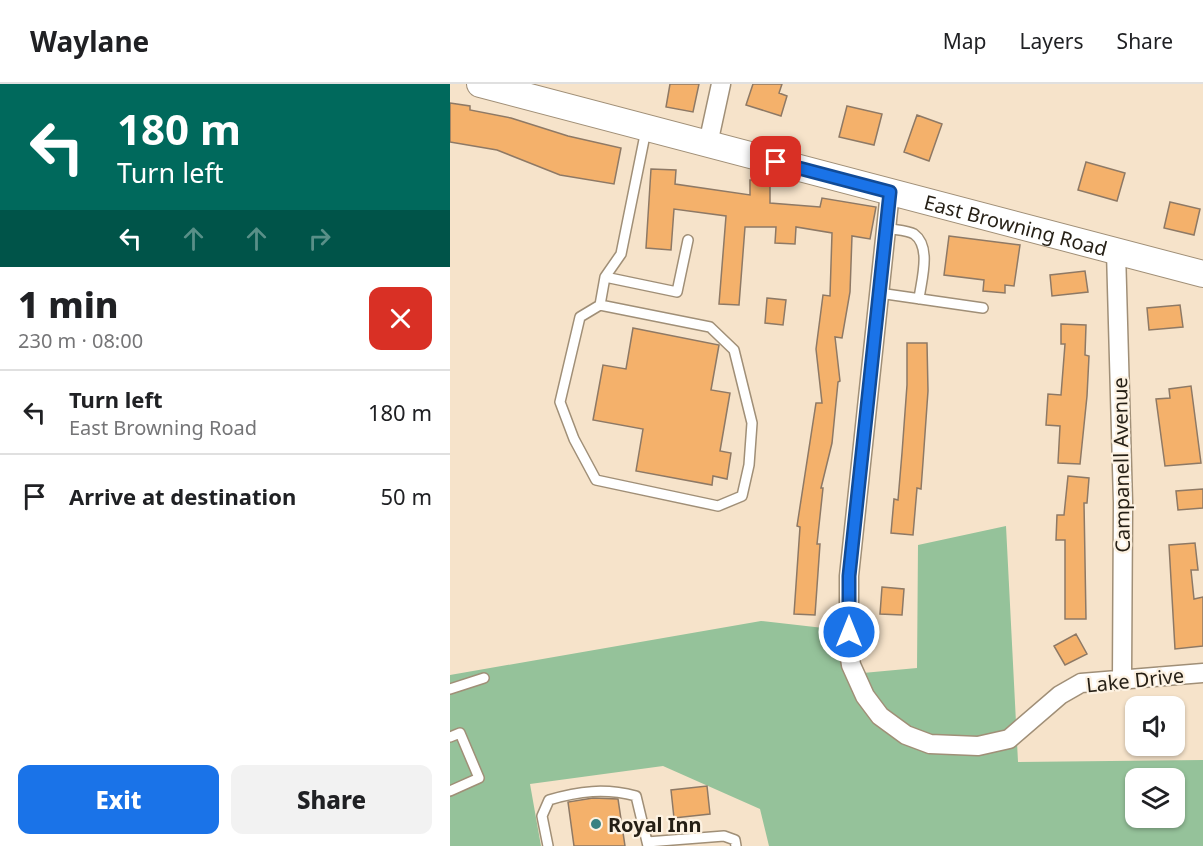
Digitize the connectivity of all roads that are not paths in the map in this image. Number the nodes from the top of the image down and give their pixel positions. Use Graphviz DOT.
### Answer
graph roads {
  1 [pos="480,84"];
  2 [pos="721,84"];
  3 [pos="647,128"];
  4 [pos="708,144"];
  5 [pos="890,192"];
  6 [pos="886,228"];
  7 [pos="688,240"];
  8 [pos="1116,251"];
  9 [pos="1203,274"];
  10 [pos="605,277"];
  11 [pos="879,293"];
  12 [pos="919,298"];
  13 [pos="600,305"];
  14 [pos="983,308"];
  15 [pos="1203,673"];
  16 [pos="484,678"];
  17 [pos="1122,680"];
  18 [pos="450,689"];
  19 [pos="450,737"];
  20 [pos="450,791"];
  21 [pos="647,844"];
  22 [pos="548,846"];
  23 [pos="736,846"];
  1 -- 3 [label="main road, East Browning Road"];
  2 -- 4 [label="street"];
  3 -- 4 [label="main road, East Browning Road"];
  3 -- 10 [label="lane"];
  4 -- 5 [label="main road, East Browning Road"];
  5 -- 6 [label="street, Lake Drive"];
  5 -- 8 [label="main road, East Browning Road"];
  6 -- 11 [label="street, Lake Drive"];
  6 -- 12 [label="lane"];
  7 -- 10 [label="lane"];
  8 -- 9 [label="main road, East Browning Road"];
  8 -- 17 [label="street, Campanell Avenue"];
  10 -- 13 [label="lane"];
  11 -- 12 [label="lane"];
  11 -- 17 [label="street, Lake Drive"];
  12 -- 14 [label="lane"];
  13 -- 13 [label="lane"];
  15 -- 17 [label="street, Lake Drive"];
  16 -- 18 [label="lane"];
  19 -- 20 [label="lane"];
  21 -- 22 [label="lane"];
  21 -- 23 [label="lane"];
}
